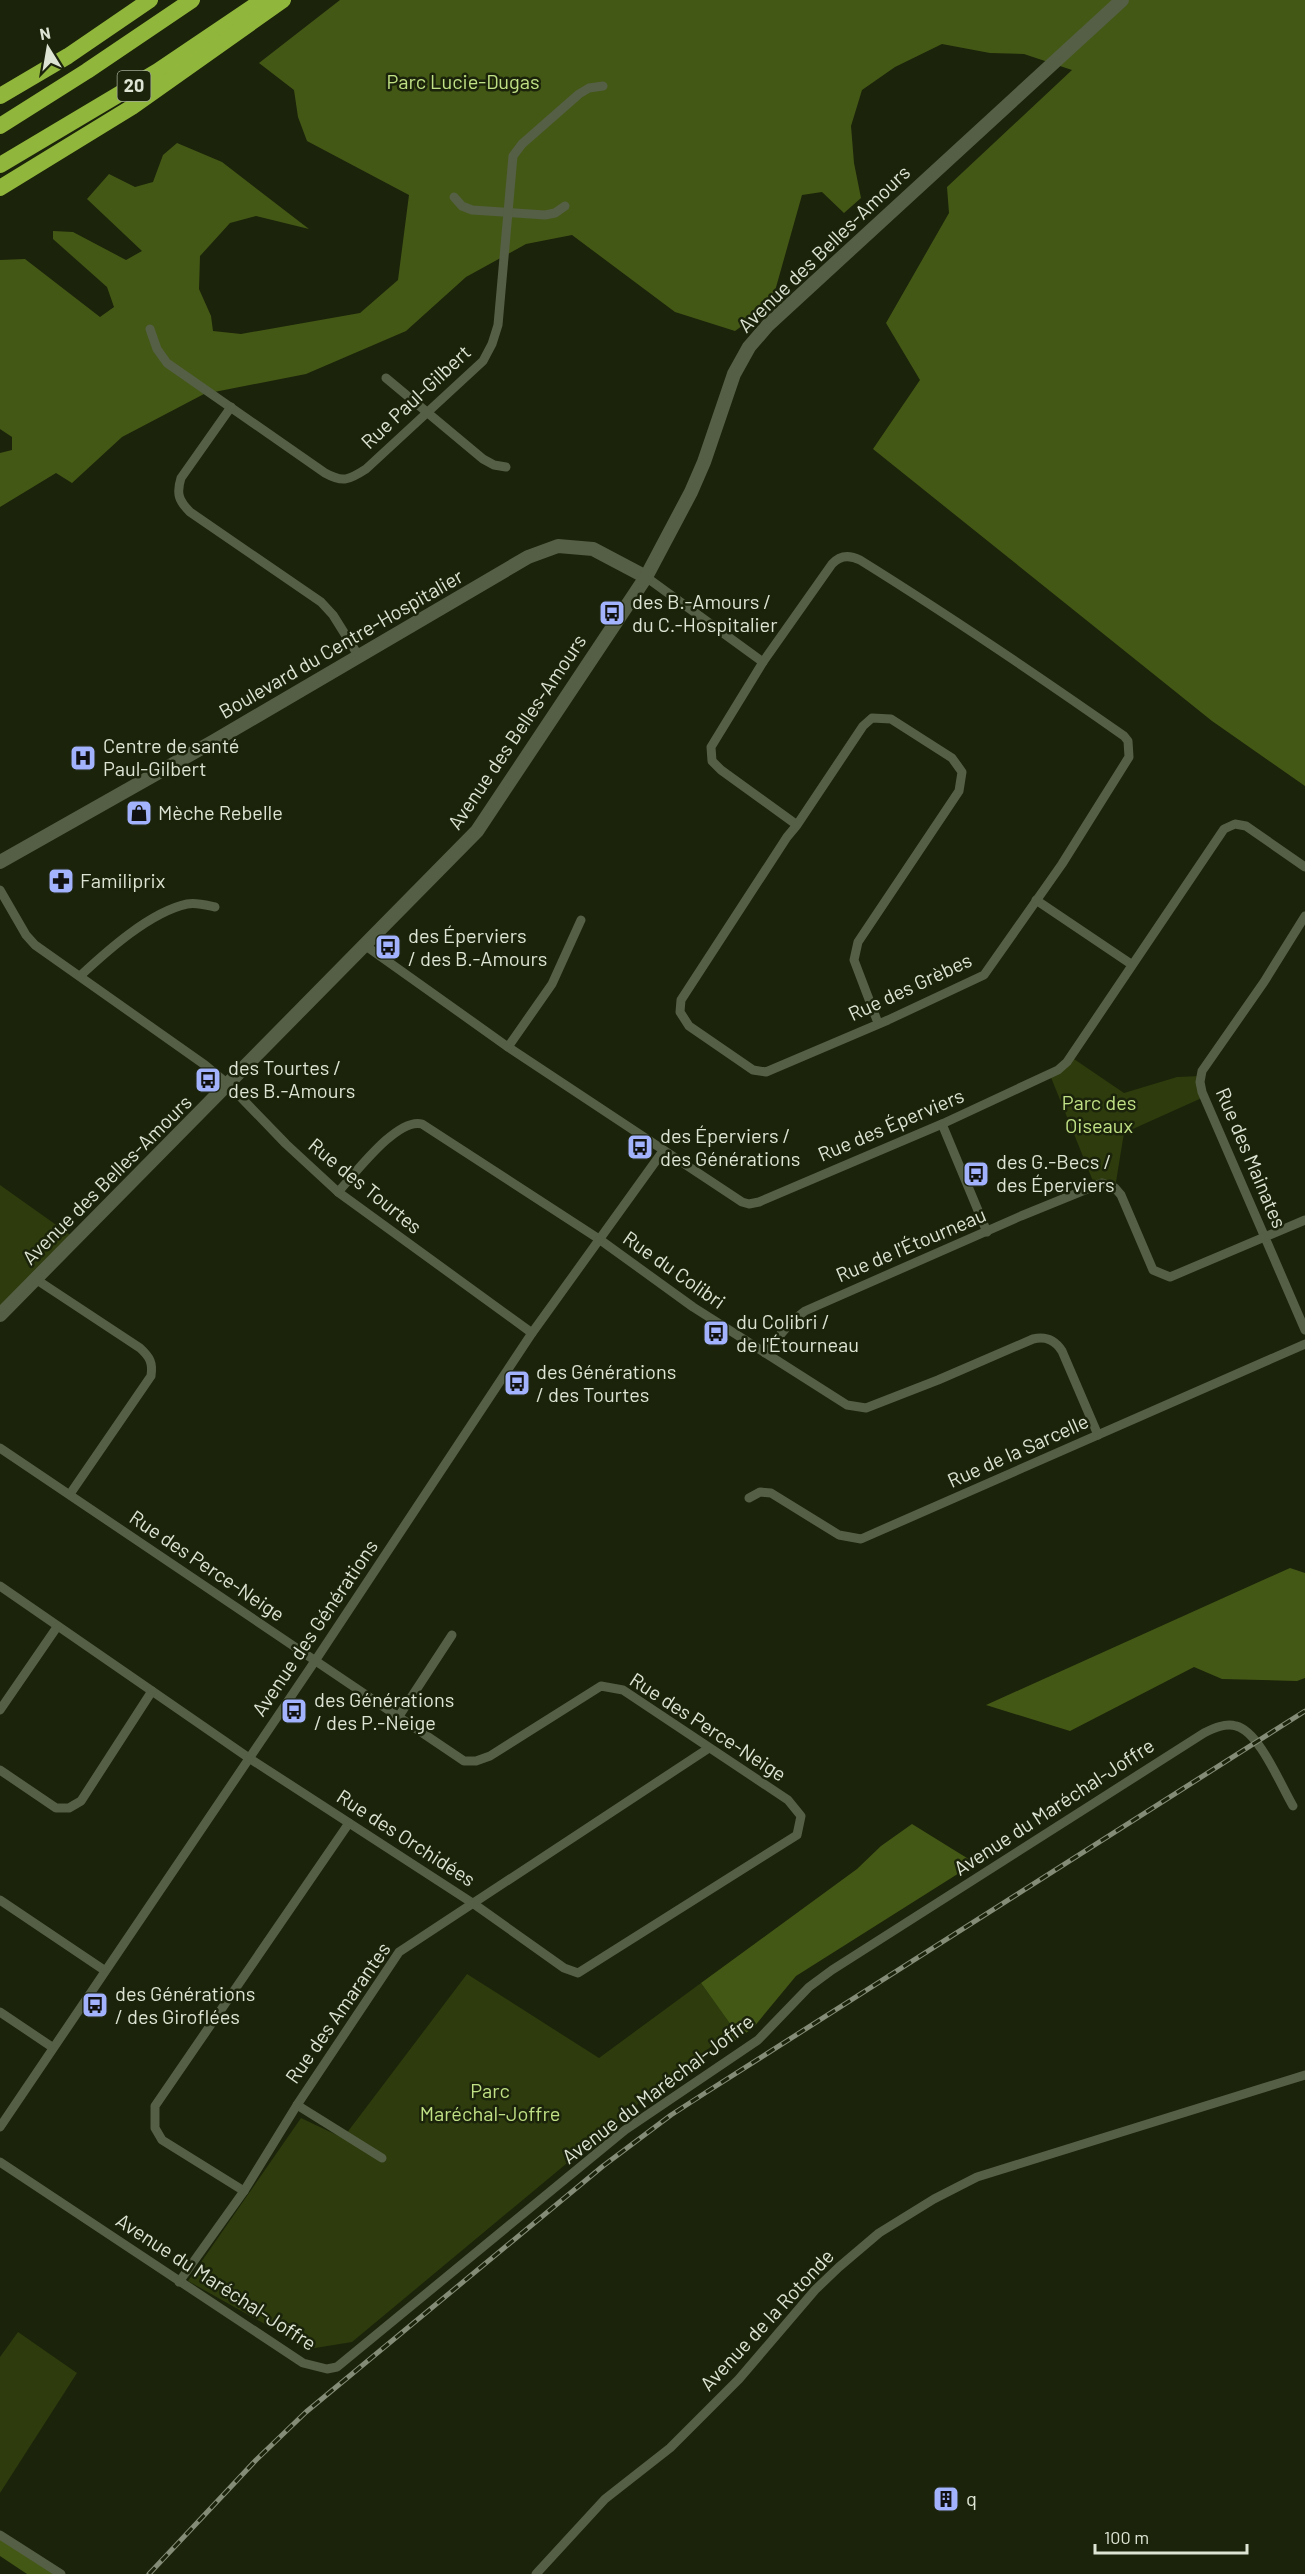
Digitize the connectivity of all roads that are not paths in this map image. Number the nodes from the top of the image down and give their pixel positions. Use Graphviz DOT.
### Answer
graph roads {
  1 [pos="150,0"];
  2 [pos="192,0"];
  3 [pos="263,0"];
  4 [pos="283,0"];
  5 [pos="1122,0"];
  6 [pos="603,86"];
  7 [pos="0,96"];
  8 [pos="0,126"];
  9 [pos="0,165"];
  10 [pos="0,189"];
  11 [pos="454,197"];
  12 [pos="565,206"];
  13 [pos="507,212"];
  14 [pos="150,329"];
  15 [pos="386,378"];
  16 [pos="231,407"];
  17 [pos="428,412"];
  18 [pos="506,467"];
  19 [pos="646,577"];
  20 [pos="358,655"];
  21 [pos="763,662"];
  22 [pos="797,825"];
  23 [pos="0,862"];
  24 [pos="1305,867"];
  25 [pos="0,890"];
  26 [pos="1036,900"];
  27 [pos="215,907"];
  28 [pos="1305,915"];
  29 [pos="580,921"];
  30 [pos="366,946"];
  31 [pos="1131,964"];
  32 [pos="80,976"];
  33 [pos="878,1023"];
  34 [pos="508,1047"];
  35 [pos="229,1085"];
  36 [pos="942,1124"];
  37 [pos="663,1150"];
  38 [pos="338,1192"];
  39 [pos="1305,1220"];
  40 [pos="987,1232"];
  41 [pos="1265,1237"];
  42 [pos="599,1239"];
  43 [pos="37,1280"];
  44 [pos="0,1315"];
  45 [pos="1305,1330"];
  46 [pos="532,1333"];
  47 [pos="1305,1344"];
  48 [pos="765,1353"];
  49 [pos="1098,1435"];
  50 [pos="0,1448"];
  51 [pos="70,1494"];
  52 [pos="749,1498"];
  53 [pos="0,1586"];
  54 [pos="57,1627"];
  55 [pos="452,1635"];
  56 [pos="315,1661"];
  57 [pos="152,1692"];
  58 [pos="0,1710"];
  59 [pos="399,1716"];
  60 [pos="710,1748"];
  61 [pos="249,1758"];
  62 [pos="0,1770"];
  63 [pos="1293,1806"];
  64 [pos="349,1823"];
  65 [pos="797,1835"];
  66 [pos="0,1900"];
  67 [pos="474,1904"];
  68 [pos="104,1970"];
  69 [pos="0,2012"];
  70 [pos="52,2047"];
  71 [pos="1305,2075"];
  72 [pos="297,2105"];
  73 [pos="0,2127"];
  74 [pos="382,2158"];
  75 [pos="0,2162"];
  76 [pos="244,2191"];
  77 [pos="179,2282"];
  78 [pos="0,2535"];
  79 [pos="61,2574"];
  80 [pos="536,2574"];
  1 -- 7 [label="highway"];
  2 -- 8 [label="highway, 20"];
  3 -- 9 [label="highway, 20"];
  4 -- 10 [label="highway"];
  5 -- 19 [label="street, Avenue des Belles-Amours"];
  6 -- 13 [label="street, Rue Paul-Gilbert"];
  11 -- 13 [label="street"];
  12 -- 13 [label="street"];
  13 -- 17 [label="street, Rue Paul-Gilbert"];
  14 -- 16 [label="street, Rue Paul-Gilbert"];
  15 -- 17 [label="street"];
  16 -- 17 [label="street, Rue Paul-Gilbert"];
  16 -- 20 [label="street"];
  17 -- 18 [label="street"];
  19 -- 20 [label="street, Boulevard du Centre-Hospitalier"];
  19 -- 21 [label="street"];
  19 -- 30 [label="street, Avenue des Belles-Amours"];
  20 -- 23 [label="street, Boulevard du Centre-Hospitalier"];
  21 -- 22 [label="street, Rue des Grèbes"];
  21 -- 26 [label="street, Rue des Grèbes"];
  22 -- 33 [label="street, Rue des Grèbes"];
  22 -- 33 [label="street"];
  24 -- 31 [label="street, Rue des Éperviers"];
  25 -- 32 [label="street, Rue des Tourtes"];
  26 -- 31 [label="street"];
  26 -- 33 [label="street, Rue des Grèbes"];
  27 -- 32 [label="street"];
  28 -- 41 [label="street, Rue des Mainates"];
  29 -- 34 [label="street"];
  30 -- 34 [label="street, Rue des Éperviers"];
  30 -- 35 [label="street, Avenue des Belles-Amours"];
  31 -- 36 [label="street, Rue des Éperviers"];
  32 -- 35 [label="street, Rue des Tourtes"];
  34 -- 37 [label="street, Rue des Éperviers"];
  35 -- 38 [label="street, Rue des Tourtes"];
  35 -- 43 [label="street, Avenue des Belles-Amours"];
  36 -- 37 [label="street, Rue des Éperviers"];
  36 -- 40 [label="street"];
  37 -- 42 [label="street, Avenue des Générations"];
  38 -- 42 [label="street, Rue du Colibri"];
  38 -- 46 [label="street, Rue des Tourtes"];
  39 -- 41 [label="street, Rue de l'Étourneau"];
  40 -- 41 [label="street, Rue de l'Étourneau"];
  40 -- 48 [label="street, Rue de l'Étourneau"];
  41 -- 45 [label="street, Rue des Mainates"];
  42 -- 46 [label="street, Avenue des Générations"];
  42 -- 48 [label="street, Rue du Colibri"];
  43 -- 44 [label="street, Avenue des Belles-Amours"];
  43 -- 51 [label="street"];
  46 -- 56 [label="street, Avenue des Générations"];
  47 -- 49 [label="street, Rue de la Sarcelle"];
  48 -- 49 [label="street, Rue du Colibri"];
  49 -- 52 [label="street, Rue de la Sarcelle"];
  50 -- 51 [label="street, Rue des Perce-Neige"];
  51 -- 56 [label="street, Rue des Perce-Neige"];
  53 -- 54 [label="street, Rue des Orchidées"];
  54 -- 57 [label="street, Rue des Orchidées"];
  54 -- 58 [label="street"];
  55 -- 59 [label="street"];
  56 -- 59 [label="street, Rue des Perce-Neige"];
  56 -- 61 [label="street, Avenue des Générations"];
  57 -- 61 [label="street, Rue des Orchidées"];
  57 -- 62 [label="street"];
  59 -- 60 [label="street, Rue des Perce-Neige"];
  60 -- 65 [label="street, Rue des Perce-Neige"];
  60 -- 67 [label="street, Rue des Amarantes"];
  61 -- 64 [label="street, Rue des Orchidées"];
  61 -- 68 [label="street, Avenue des Générations"];
  63 -- 77 [label="street, Avenue du Maréchal-Joffre"];
  64 -- 67 [label="street, Rue des Orchidées"];
  64 -- 76 [label="street"];
  65 -- 67 [label="street, Rue des Orchidées"];
  66 -- 68 [label="street"];
  67 -- 72 [label="street, Rue des Amarantes"];
  68 -- 70 [label="street, Avenue des Générations"];
  69 -- 70 [label="street"];
  70 -- 73 [label="street, Avenue des Générations"];
  71 -- 80 [label="street, Avenue de la Rotonde"];
  72 -- 74 [label="street"];
  72 -- 76 [label="street, Rue des Amarantes"];
  75 -- 77 [label="street, Avenue du Maréchal-Joffre"];
  76 -- 77 [label="street, Rue des Amarantes"];
  78 -- 79 [label="street"];
}
